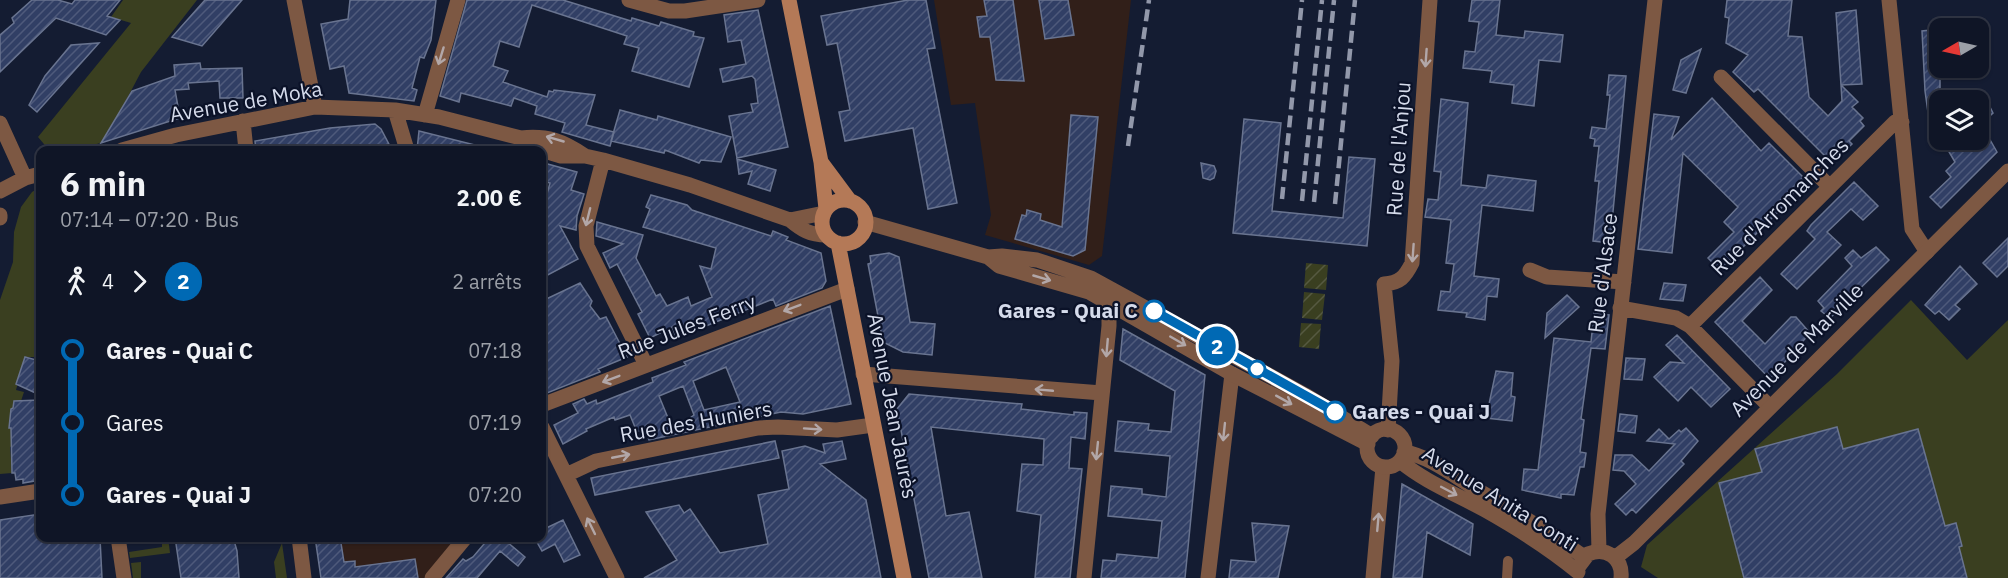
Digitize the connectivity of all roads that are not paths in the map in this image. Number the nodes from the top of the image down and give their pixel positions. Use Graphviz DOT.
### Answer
graph roads {
  1 [pos="294,0"];
  2 [pos="458,0"];
  3 [pos="629,0"];
  4 [pos="758,0"];
  5 [pos="789,0"];
  6 [pos="1430,0"];
  7 [pos="1655,0"];
  8 [pos="1889,0"];
  9 [pos="1721,77"];
  10 [pos="315,107"];
  11 [pos="395,110"];
  12 [pos="425,115"];
  13 [pos="243,121"];
  14 [pos="1902,122"];
  15 [pos="0,123"];
  16 [pos="136,146"];
  17 [pos="246,146"];
  18 [pos="407,146"];
  19 [pos="603,160"];
  20 [pos="821,162"];
  21 [pos="2008,171"];
  22 [pos="36,175"];
  23 [pos="25,178"];
  24 [pos="1830,187"];
  25 [pos="0,191"];
  26 [pos="850,201"];
  27 [pos="825,211"];
  28 [pos="790,219"];
  29 [pos="865,222"];
  30 [pos="832,239"];
  31 [pos="1927,252"];
  32 [pos="988,256"];
  33 [pos="1530,270"];
  34 [pos="1624,282"];
  35 [pos="1108,286"];
  36 [pos="847,289"];
  37 [pos="1110,303"];
  38 [pos="1620,308"];
  39 [pos="1690,326"];
  40 [pos="646,365"];
  41 [pos="863,374"];
  42 [pos="1232,374"];
  43 [pos="1102,393"];
  44 [pos="546,403"];
  45 [pos="1770,407"];
  46 [pos="873,425"];
  47 [pos="1388,430"];
  48 [pos="546,435"];
  49 [pos="1370,440"];
  50 [pos="1402,456"];
  51 [pos="1383,467"];
  52 [pos="566,475"];
  53 [pos="36,492"];
  54 [pos="0,497"];
  55 [pos="119,542"];
  56 [pos="300,542"];
  57 [pos="462,542"];
  58 [pos="1599,551"];
  59 [pos="1584,557"];
  60 [pos="1616,557"];
  61 [pos="1508,561"];
  62 [pos="1578,575"];
  63 [pos="124,578"];
  64 [pos="304,578"];
  65 [pos="432,578"];
  66 [pos="617,578"];
  67 [pos="904,578"];
  68 [pos="1084,578"];
  69 [pos="1208,578"];
  70 [pos="1373,578"];
  71 [pos="1507,578"];
  72 [pos="1622,578"];
  1 -- 10 [label="street"];
  2 -- 12 [label="street, one-way"];
  3 -- 4 [label="street"];
  5 -- 20 [label="main road"];
  6 -- 47 [label="street, Rue de l'Anjou, one-way"];
  7 -- 34 [label="street, Rue d'Alsace"];
  8 -- 14 [label="street"];
  9 -- 24 [label="street"];
  10 -- 11 [label="street, Avenue de Moka"];
  10 -- 13 [label="street, Avenue de Moka"];
  11 -- 12 [label="street, Avenue de Moka"];
  11 -- 18 [label="street"];
  12 -- 19 [label="street, Avenue de Moka"];
  13 -- 16 [label="street, Avenue de Moka"];
  13 -- 17 [label="street"];
  14 -- 24 [label="street, Rue d'Arromanches"];
  14 -- 31 [label="street"];
  15 -- 23 [label="street"];
  19 -- 28 [label="street, Avenue de Moka"];
  19 -- 40 [label="street, one-way"];
  20 -- 26 [label="main road"];
  20 -- 27 [label="main road"];
  21 -- 31 [label="street, Avenue de Marville"];
  22 -- 23 [label="street"];
  23 -- 25 [label="street"];
  24 -- 39 [label="street, Rue d'Arromanches"];
  26 -- 27 [label="main road"];
  26 -- 29 [label="main road"];
  27 -- 28 [label="street, Avenue de Moka"];
  27 -- 30 [label="main road"];
  28 -- 30 [label="street, Avenue de Moka"];
  29 -- 30 [label="main road"];
  29 -- 32 [label="street"];
  30 -- 36 [label="main road, Avenue Jean Jaurès"];
  31 -- 45 [label="street, Avenue de Marville"];
  32 -- 35 [label="street"];
  32 -- 37 [label="street, one-way"];
  33 -- 34 [label="street"];
  34 -- 38 [label="street, Rue d'Alsace"];
  35 -- 37 [label="street"];
  35 -- 49 [label="street"];
  36 -- 40 [label="street, Rue Jules Ferry, one-way"];
  36 -- 41 [label="main road, Avenue Jean Jaurès"];
  37 -- 42 [label="street, one-way"];
  37 -- 43 [label="street, one-way"];
  38 -- 39 [label="street"];
  38 -- 58 [label="street, Rue d'Alsace"];
  39 -- 45 [label="street"];
  40 -- 44 [label="street, Rue Jules Ferry, one-way"];
  43 -- 41 [label="street, one-way"];
  41 -- 46 [label="main road, Avenue Jean Jaurès"];
  42 -- 49 [label="street, one-way"];
  42 -- 69 [label="street, one-way"];
  43 -- 68 [label="street, one-way"];
  45 -- 60 [label="street, Avenue de Marville"];
  52 -- 46 [label="street, Rue des Huniers, one-way"];
  46 -- 67 [label="main road, Avenue Jean Jaurès"];
  47 -- 49 [label="street"];
  47 -- 50 [label="street"];
  48 -- 52 [label="street"];
  49 -- 51 [label="street"];
  50 -- 51 [label="street"];
  50 -- 59 [label="street, Avenue Anita Conti"];
  50 -- 62 [label="street, Avenue Anita Conti, one-way"];
  70 -- 51 [label="street, one-way"];
  66 -- 52 [label="street, one-way"];
  53 -- 54 [label="street"];
  55 -- 63 [label="street"];
  56 -- 64 [label="street"];
  57 -- 65 [label="street"];
  58 -- 59 [label="street"];
  58 -- 60 [label="street"];
  59 -- 62 [label="street"];
  60 -- 72 [label="street"];
  61 -- 71 [label="street"];
}
